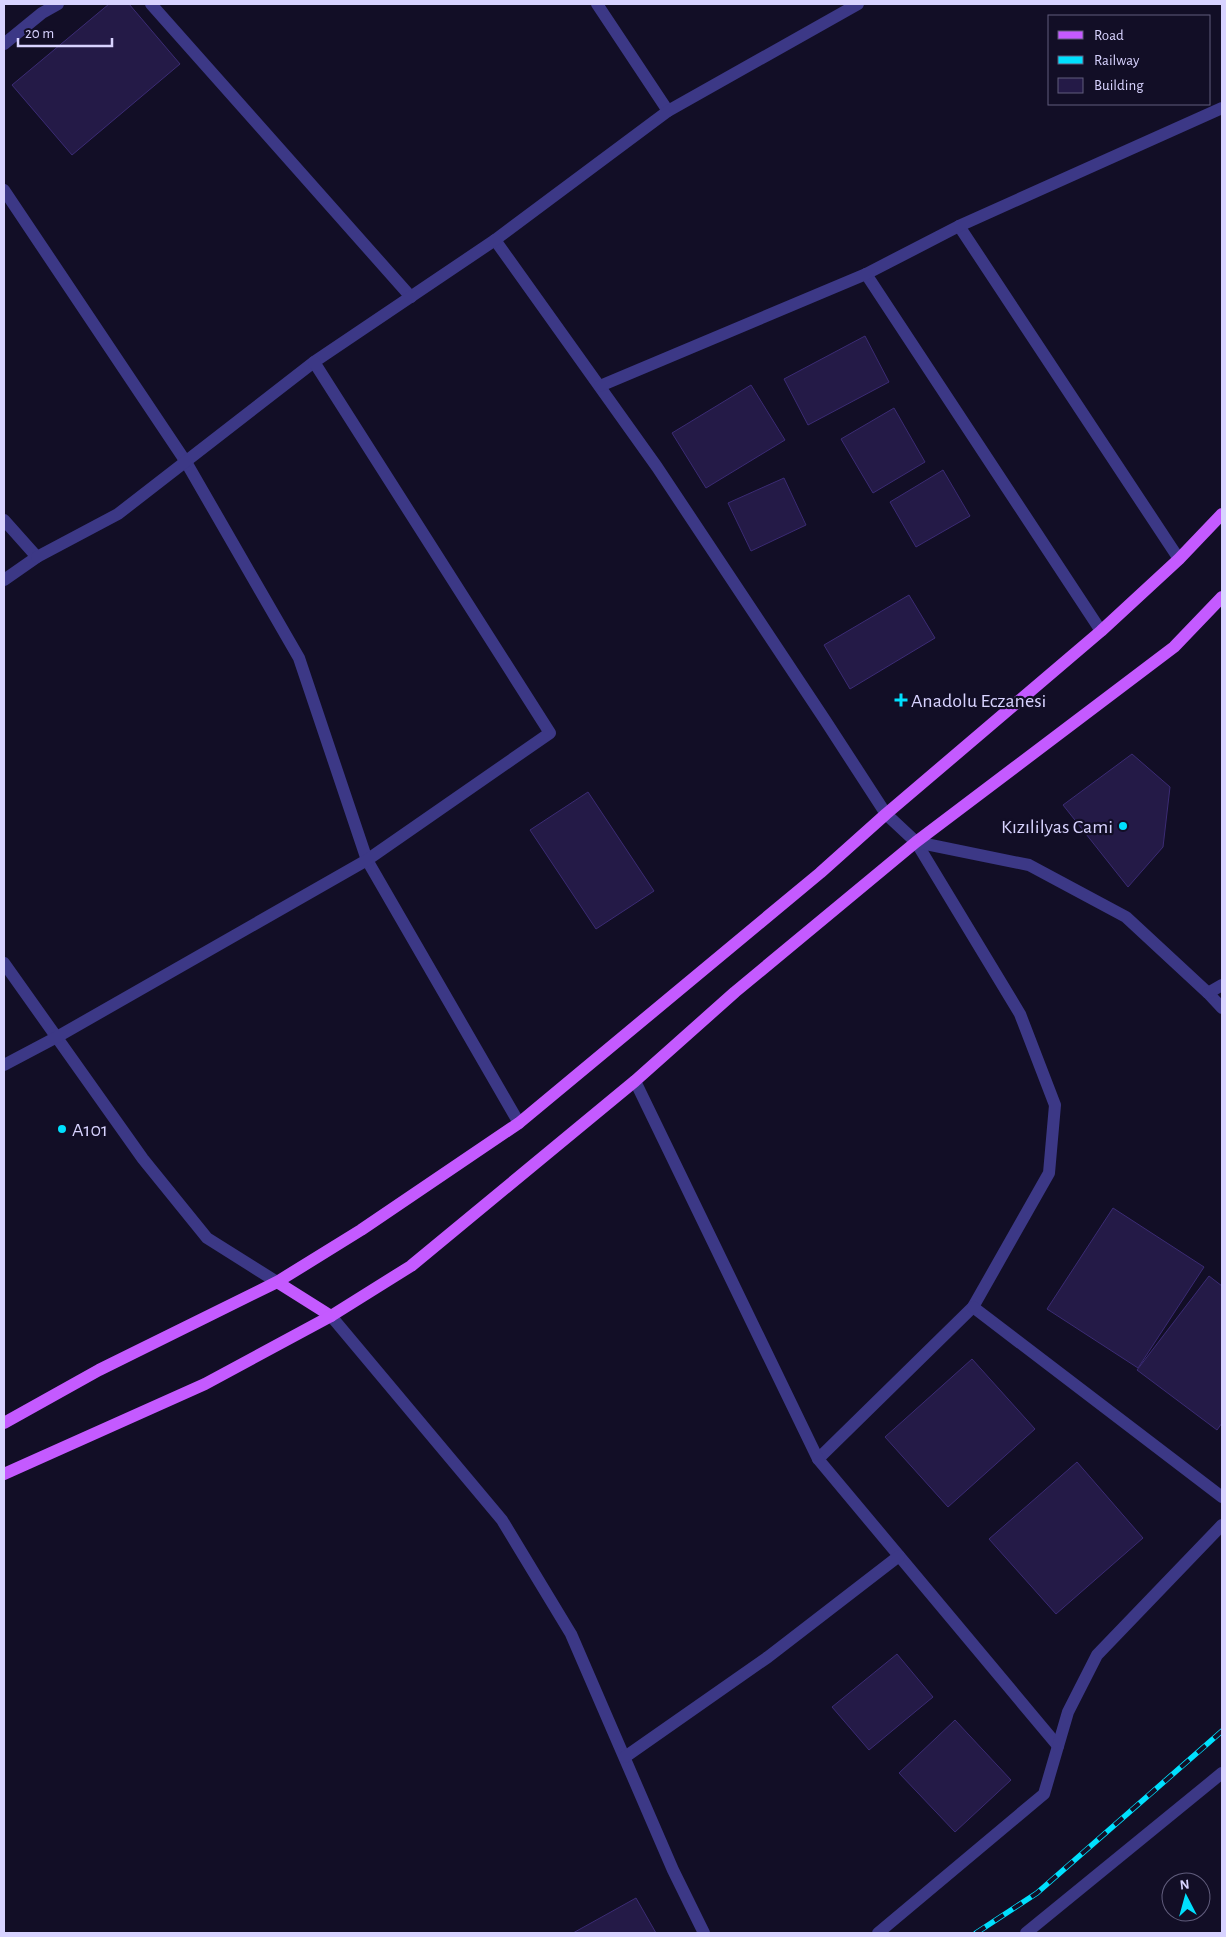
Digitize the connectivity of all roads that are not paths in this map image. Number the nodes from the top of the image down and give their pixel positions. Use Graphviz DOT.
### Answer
graph roads {
  1 [pos="58,4"];
  2 [pos="151,4"];
  3 [pos="597,4"];
  4 [pos="858,4"];
  5 [pos="39,8"];
  6 [pos="4,44"];
  7 [pos="1222,108"];
  8 [pos="668,111"];
  9 [pos="4,190"];
  10 [pos="959,226"];
  11 [pos="495,240"];
  12 [pos="866,274"];
  13 [pos="411,297"];
  14 [pos="314,362"];
  15 [pos="600,386"];
  16 [pos="186,462"];
  17 [pos="1222,514"];
  18 [pos="4,520"];
  19 [pos="37,556"];
  20 [pos="1179,559"];
  21 [pos="4,580"];
  22 [pos="1222,597"];
  23 [pos="1101,631"];
  24 [pos="886,814"];
  25 [pos="916,842"];
  26 [pos="367,860"];
  27 [pos="4,963"];
  28 [pos="1222,985"];
  29 [pos="1208,993"];
  30 [pos="1222,1008"];
  31 [pos="56,1037"];
  32 [pos="4,1065"];
  33 [pos="635,1081"];
  34 [pos="519,1123"];
  35 [pos="277,1282"];
  36 [pos="974,1307"];
  37 [pos="331,1316"];
  38 [pos="4,1423"];
  39 [pos="818,1459"];
  40 [pos="4,1474"];
  41 [pos="1222,1497"];
  42 [pos="1222,1525"];
  43 [pos="899,1556"];
  44 [pos="1058,1746"];
  45 [pos="625,1757"];
  46 [pos="1222,1773"];
  47 [pos="704,1933"];
  48 [pos="878,1933"];
  49 [pos="1026,1933"];
  1 -- 5 [label="street"];
  2 -- 13 [label="street"];
  3 -- 8 [label="street"];
  4 -- 8 [label="street"];
  5 -- 6 [label="street"];
  7 -- 10 [label="street"];
  8 -- 11 [label="street"];
  9 -- 16 [label="street"];
  10 -- 12 [label="street"];
  10 -- 20 [label="street"];
  11 -- 13 [label="street"];
  11 -- 15 [label="street"];
  12 -- 15 [label="street"];
  12 -- 23 [label="street"];
  13 -- 14 [label="street"];
  14 -- 16 [label="street"];
  14 -- 26 [label="street"];
  15 -- 24 [label="street"];
  16 -- 19 [label="street"];
  16 -- 26 [label="street"];
  17 -- 20 [label="main road"];
  18 -- 19 [label="street"];
  19 -- 21 [label="street"];
  20 -- 23 [label="main road"];
  22 -- 25 [label="main road"];
  23 -- 24 [label="main road"];
  24 -- 25 [label="street"];
  24 -- 34 [label="main road"];
  25 -- 29 [label="street"];
  25 -- 33 [label="main road"];
  25 -- 36 [label="street"];
  26 -- 31 [label="street"];
  26 -- 34 [label="street"];
  27 -- 31 [label="street"];
  28 -- 29 [label="street"];
  29 -- 30 [label="street"];
  31 -- 32 [label="street"];
  31 -- 35 [label="street"];
  33 -- 37 [label="main road"];
  33 -- 39 [label="street"];
  34 -- 35 [label="main road"];
  35 -- 37 [label="main road"];
  35 -- 38 [label="main road"];
  36 -- 39 [label="street"];
  36 -- 41 [label="street"];
  37 -- 40 [label="main road"];
  37 -- 45 [label="street"];
  39 -- 43 [label="street"];
  42 -- 44 [label="street"];
  43 -- 44 [label="street"];
  43 -- 45 [label="street"];
  44 -- 48 [label="street"];
  45 -- 47 [label="street"];
  46 -- 49 [label="street"];
}
